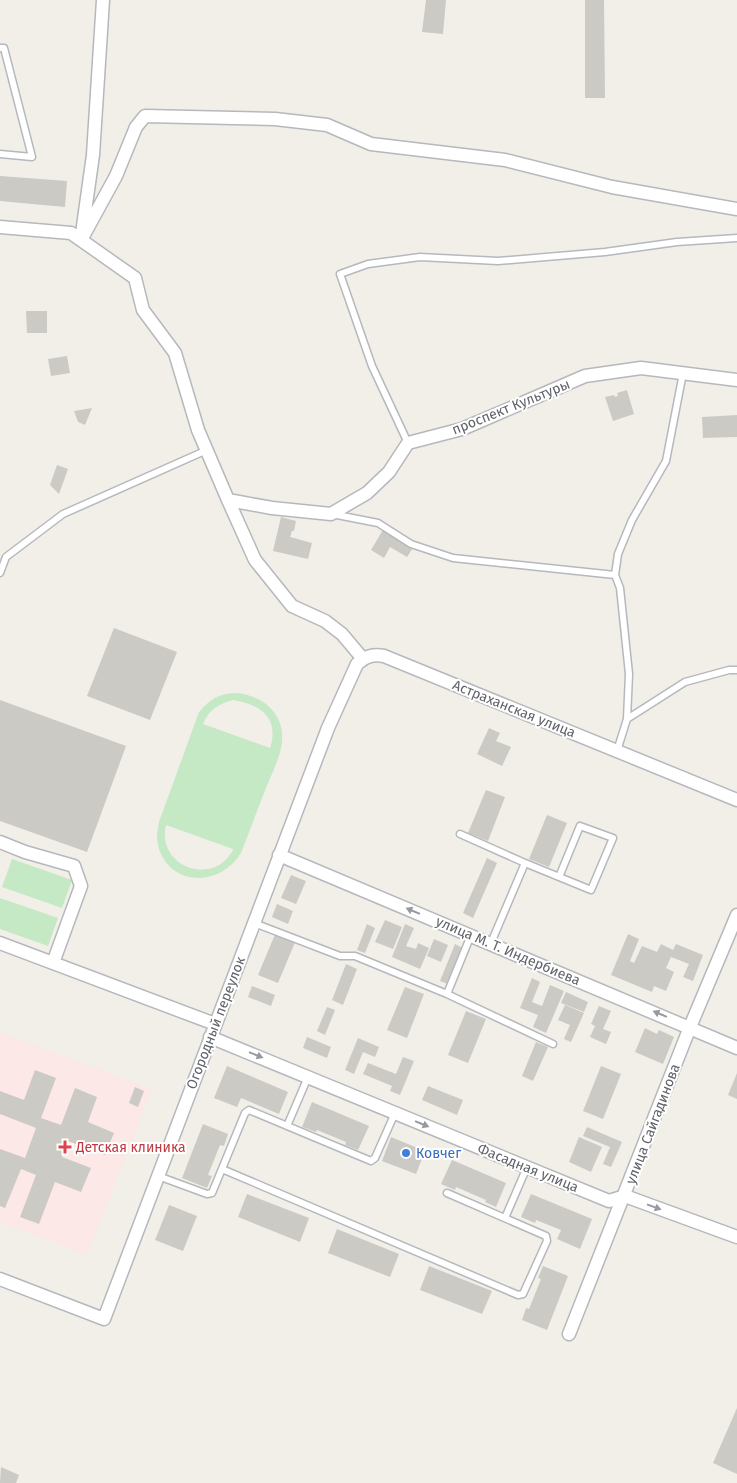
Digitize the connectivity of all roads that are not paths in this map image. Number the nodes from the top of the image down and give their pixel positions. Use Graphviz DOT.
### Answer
graph roads {
  1 [pos="103,0"];
  2 [pos="0,48"];
  3 [pos="0,154"];
  4 [pos="737,209"];
  5 [pos="0,227"];
  6 [pos="737,238"];
  7 [pos="82,240"];
  8 [pos="683,373"];
  9 [pos="737,380"];
  10 [pos="408,443"];
  11 [pos="206,450"];
  12 [pos="228,500"];
  13 [pos="331,514"];
  14 [pos="0,573"];
  15 [pos="615,575"];
  16 [pos="363,659"];
  17 [pos="737,670"];
  18 [pos="627,719"];
  19 [pos="617,751"];
  20 [pos="737,800"];
  21 [pos="460,834"];
  22 [pos="0,842"];
  23 [pos="280,855"];
  24 [pos="525,863"];
  25 [pos="559,877"];
  26 [pos="737,915"];
  27 [pos="253,923"];
  28 [pos="471,935"];
  29 [pos="491,943"];
  30 [pos="0,944"];
  31 [pos="53,963"];
  32 [pos="447,994"];
  33 [pos="216,1024"];
  34 [pos="690,1027"];
  35 [pos="210,1037"];
  36 [pos="553,1044"];
  37 [pos="737,1048"];
  38 [pos="308,1077"];
  39 [pos="395,1113"];
  40 [pos="288,1126"];
  41 [pos="527,1167"];
  42 [pos="222,1170"];
  43 [pos="158,1176"];
  44 [pos="447,1193"];
  45 [pos="625,1196"];
  46 [pos="505,1218"];
  47 [pos="737,1237"];
  48 [pos="0,1279"];
  49 [pos="569,1334"];
  1 -- 7 [label="street"];
  2 -- 3 [label="lane"];
  4 -- 7 [label="street"];
  5 -- 7 [label="street"];
  6 -- 10 [label="lane"];
  7 -- 11 [label="street"];
  8 -- 9 [label="street, проспект Культуры"];
  8 -- 10 [label="street, проспект Культуры"];
  8 -- 15 [label="lane"];
  10 -- 13 [label="street"];
  11 -- 12 [label="street"];
  11 -- 14 [label="lane"];
  12 -- 13 [label="street"];
  12 -- 16 [label="street"];
  13 -- 15 [label="lane"];
  15 -- 18 [label="lane"];
  16 -- 19 [label="street, Астраханская улица"];
  16 -- 23 [label="street, Огородный переулок"];
  17 -- 18 [label="lane"];
  18 -- 19 [label="lane"];
  19 -- 20 [label="street, Астраханская улица"];
  21 -- 24 [label="lane"];
  22 -- 31 [label="street"];
  23 -- 27 [label="street, Огородный переулок"];
  28 -- 23 [label="street, улица М. Т. Индербиева, one-way"];
  24 -- 25 [label="lane"];
  24 -- 29 [label="lane"];
  25 -- 25 [label="lane"];
  26 -- 34 [label="street, улица Сайгадинова"];
  27 -- 32 [label="lane"];
  27 -- 33 [label="street, Огородный переулок"];
  28 -- 29 [label="street, улица М. Т. Индербиева"];
  28 -- 32 [label="lane"];
  34 -- 29 [label="street, улица М. Т. Индербиева, one-way"];
  30 -- 31 [label="street"];
  31 -- 33 [label="street"];
  32 -- 36 [label="lane"];
  33 -- 35 [label="street, Огородный переулок"];
  34 -- 37 [label="street, улица М. Т. Индербиева"];
  34 -- 45 [label="street, улица Сайгадинова"];
  35 -- 38 [label="street, Фасадная улица, one-way"];
  35 -- 43 [label="street, Огородный переулок"];
  38 -- 39 [label="street, Фасадная улица"];
  38 -- 40 [label="lane"];
  39 -- 40 [label="lane"];
  39 -- 41 [label="street, Фасадная улица, one-way"];
  40 -- 42 [label="lane"];
  41 -- 45 [label="street, Фасадная улица"];
  41 -- 46 [label="lane"];
  42 -- 43 [label="lane"];
  42 -- 46 [label="lane"];
  43 -- 48 [label="street, Огородный переулок"];
  44 -- 46 [label="lane"];
  45 -- 47 [label="street, Фасадная улица, one-way"];
  45 -- 49 [label="street, улица Сайгадинова"];
}
